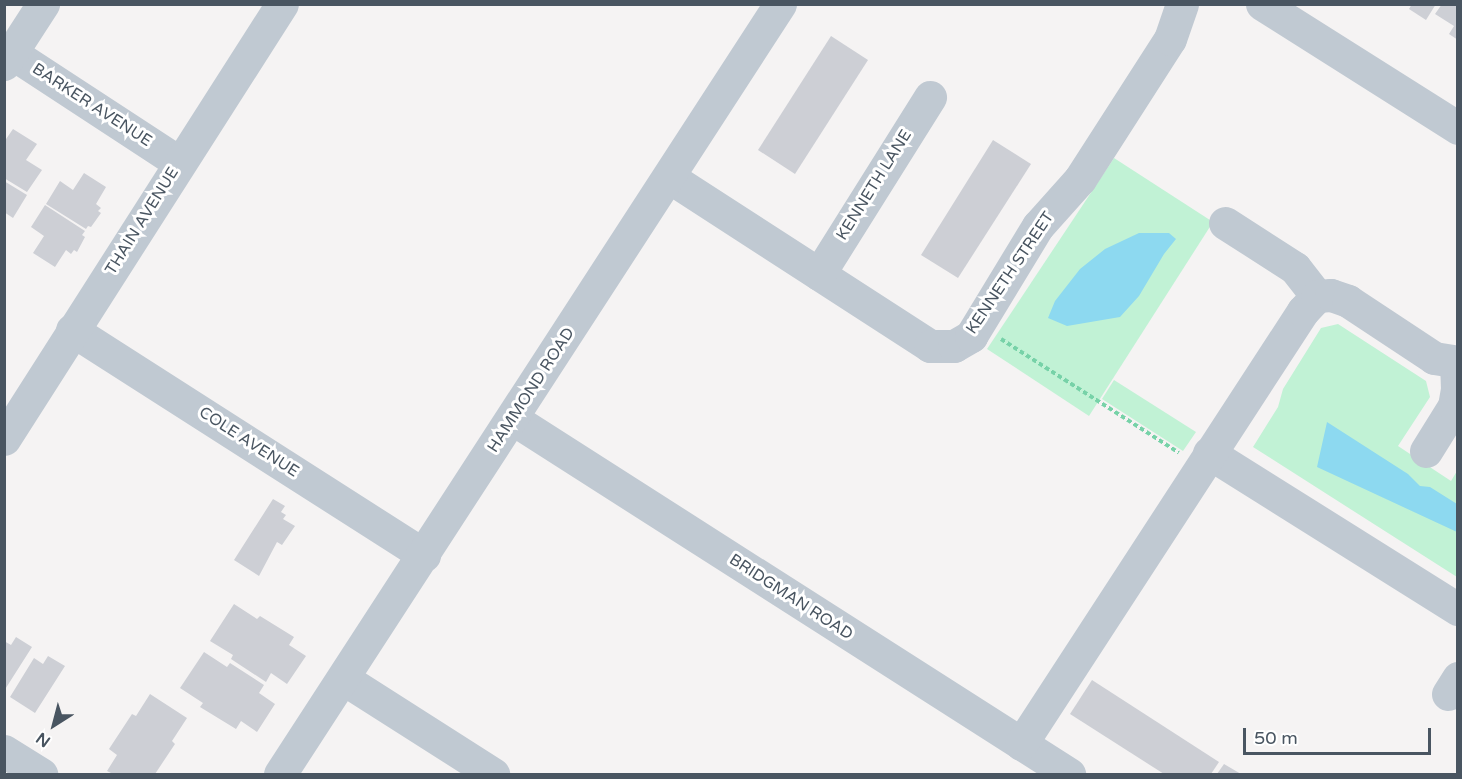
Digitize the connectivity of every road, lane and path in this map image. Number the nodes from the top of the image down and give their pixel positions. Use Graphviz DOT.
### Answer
graph roads {
  1 [pos="43,4"];
  2 [pos="282,4"];
  3 [pos="780,4"];
  4 [pos="1182,4"];
  5 [pos="1262,4"];
  6 [pos="7,55"];
  7 [pos="930,97"];
  8 [pos="1458,128"];
  9 [pos="178,162"];
  10 [pos="669,177"];
  11 [pos="1226,222"];
  12 [pos="819,274"];
  13 [pos="1317,296"];
  14 [pos="72,330"];
  15 [pos="995,339"];
  16 [pos="1457,362"];
  17 [pos="513,419"];
  18 [pos="4,439"];
  19 [pos="1426,451"];
  20 [pos="1198,456"];
  21 [pos="424,555"];
  22 [pos="1458,609"];
  23 [pos="344,679"];
  24 [pos="1021,744"];
  25 [pos="4,751"];
  26 [pos="41,774"];
  27 [pos="280,774"];
  28 [pos="493,774"];
  29 [pos="1069,774"];
  1 -- 6 [label="street"];
  2 -- 9 [label="street, THAIN AVENUE"];
  3 -- 10 [label="street, HAMMOND ROAD"];
  4 -- 12 [label="street, KENNETH STREET"];
  5 -- 8 [label="street"];
  6 -- 9 [label="street, BARKER AVENUE"];
  7 -- 12 [label="street, KENNETH LANE"];
  9 -- 14 [label="street, THAIN AVENUE"];
  10 -- 12 [label="street, KENNETH STREET"];
  10 -- 17 [label="street, HAMMOND ROAD"];
  11 -- 13 [label="street"];
  13 -- 16 [label="street"];
  13 -- 20 [label="street"];
  14 -- 18 [label="street, THAIN AVENUE"];
  14 -- 21 [label="street, COLE AVENUE"];
  15 -- 20 [label="path"];
  16 -- 19 [label="street"];
  17 -- 21 [label="street, HAMMOND ROAD"];
  17 -- 24 [label="street, BRIDGMAN ROAD"];
  20 -- 22 [label="street"];
  20 -- 24 [label="street"];
  21 -- 23 [label="street, HAMMOND ROAD"];
  23 -- 27 [label="street, HAMMOND ROAD"];
  23 -- 28 [label="street"];
  24 -- 29 [label="street, BRIDGMAN ROAD"];
  25 -- 26 [label="street"];
}
